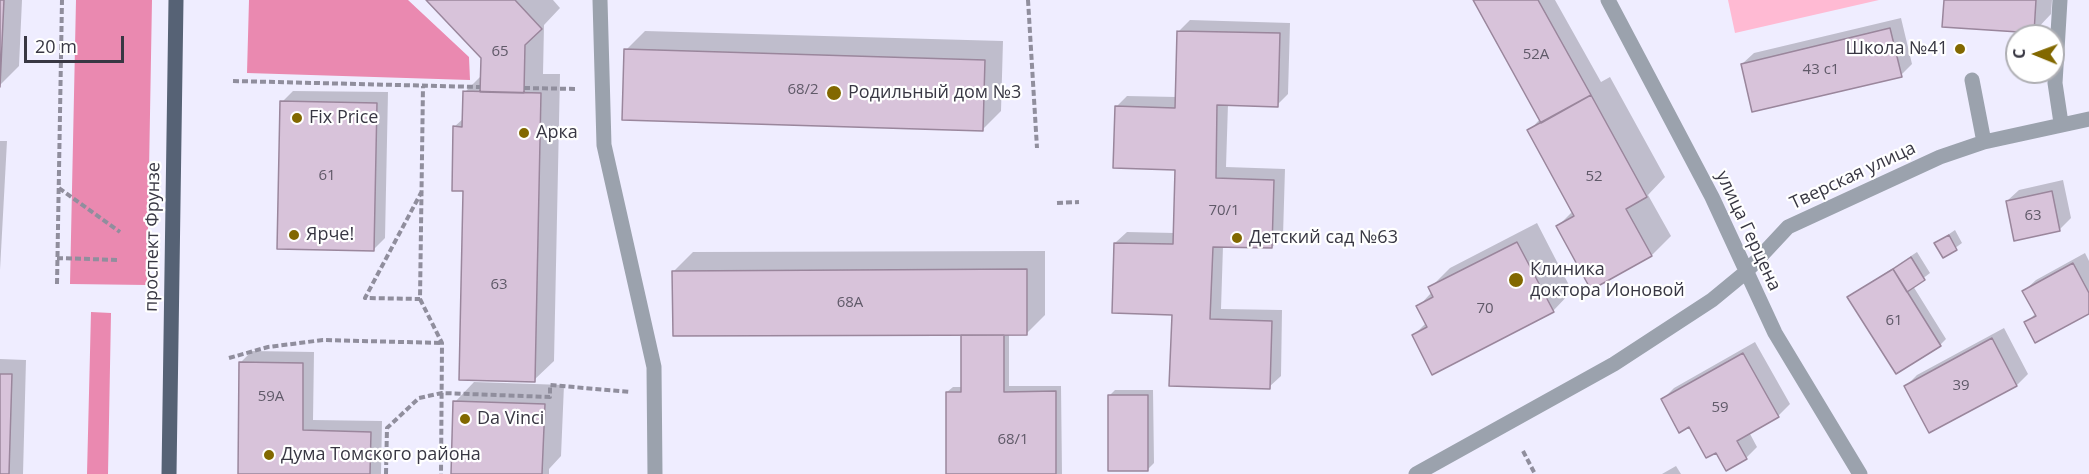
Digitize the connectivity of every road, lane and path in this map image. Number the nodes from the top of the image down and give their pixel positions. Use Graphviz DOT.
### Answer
graph roads {
  1 [pos="62,0"];
  2 [pos="176,0"];
  3 [pos="600,0"];
  4 [pos="1028,0"];
  5 [pos="1608,0"];
  6 [pos="2060,0"];
  7 [pos="1972,80"];
  8 [pos="233,81"];
  9 [pos="423,86"];
  10 [pos="480,87"];
  11 [pos="524,88"];
  12 [pos="602,90"];
  13 [pos="2089,119"];
  14 [pos="2061,123"];
  15 [pos="1984,142"];
  16 [pos="1037,148"];
  17 [pos="58,188"];
  18 [pos="422,190"];
  19 [pos="1057,202"];
  20 [pos="1079,202"];
  21 [pos="120,232"];
  22 [pos="57,258"];
  23 [pos="118,260"];
  24 [pos="1746,272"];
  25 [pos="57,284"];
  26 [pos="420,299"];
  27 [pos="442,344"];
  28 [pos="229,358"];
  29 [pos="442,393"];
  30 [pos="654,394"];
  31 [pos="1523,451"];
  32 [pos="169,474"];
  33 [pos="386,474"];
  34 [pos="441,474"];
  35 [pos="655,474"];
  36 [pos="1416,474"];
  37 [pos="1535,474"];
  38 [pos="1860,474"];
  1 -- 17 [label="path"];
  2 -- 32 [label="main road, проспект Фрунзе"];
  3 -- 12 [label="street"];
  4 -- 16 [label="path"];
  5 -- 24 [label="street, улица Герцена"];
  6 -- 14 [label="street"];
  7 -- 15 [label="street"];
  8 -- 9 [label="path"];
  9 -- 10 [label="path"];
  9 -- 18 [label="path"];
  11 -- 12 [label="path"];
  12 -- 30 [label="street"];
  13 -- 14 [label="street, Тверская улица"];
  14 -- 15 [label="street, Тверская улица"];
  15 -- 24 [label="street, Тверская улица"];
  17 -- 21 [label="path"];
  17 -- 22 [label="path"];
  18 -- 26 [label="path"];
  18 -- 26 [label="path"];
  19 -- 20 [label="path"];
  22 -- 23 [label="path"];
  22 -- 25 [label="path"];
  24 -- 36 [label="street, Тверская улица"];
  24 -- 38 [label="street, улица Герцена"];
  26 -- 27 [label="path"];
  27 -- 28 [label="path"];
  27 -- 29 [label="path"];
  29 -- 30 [label="path"];
  29 -- 33 [label="path"];
  29 -- 34 [label="path"];
  30 -- 35 [label="street"];
  31 -- 37 [label="path"];
}
